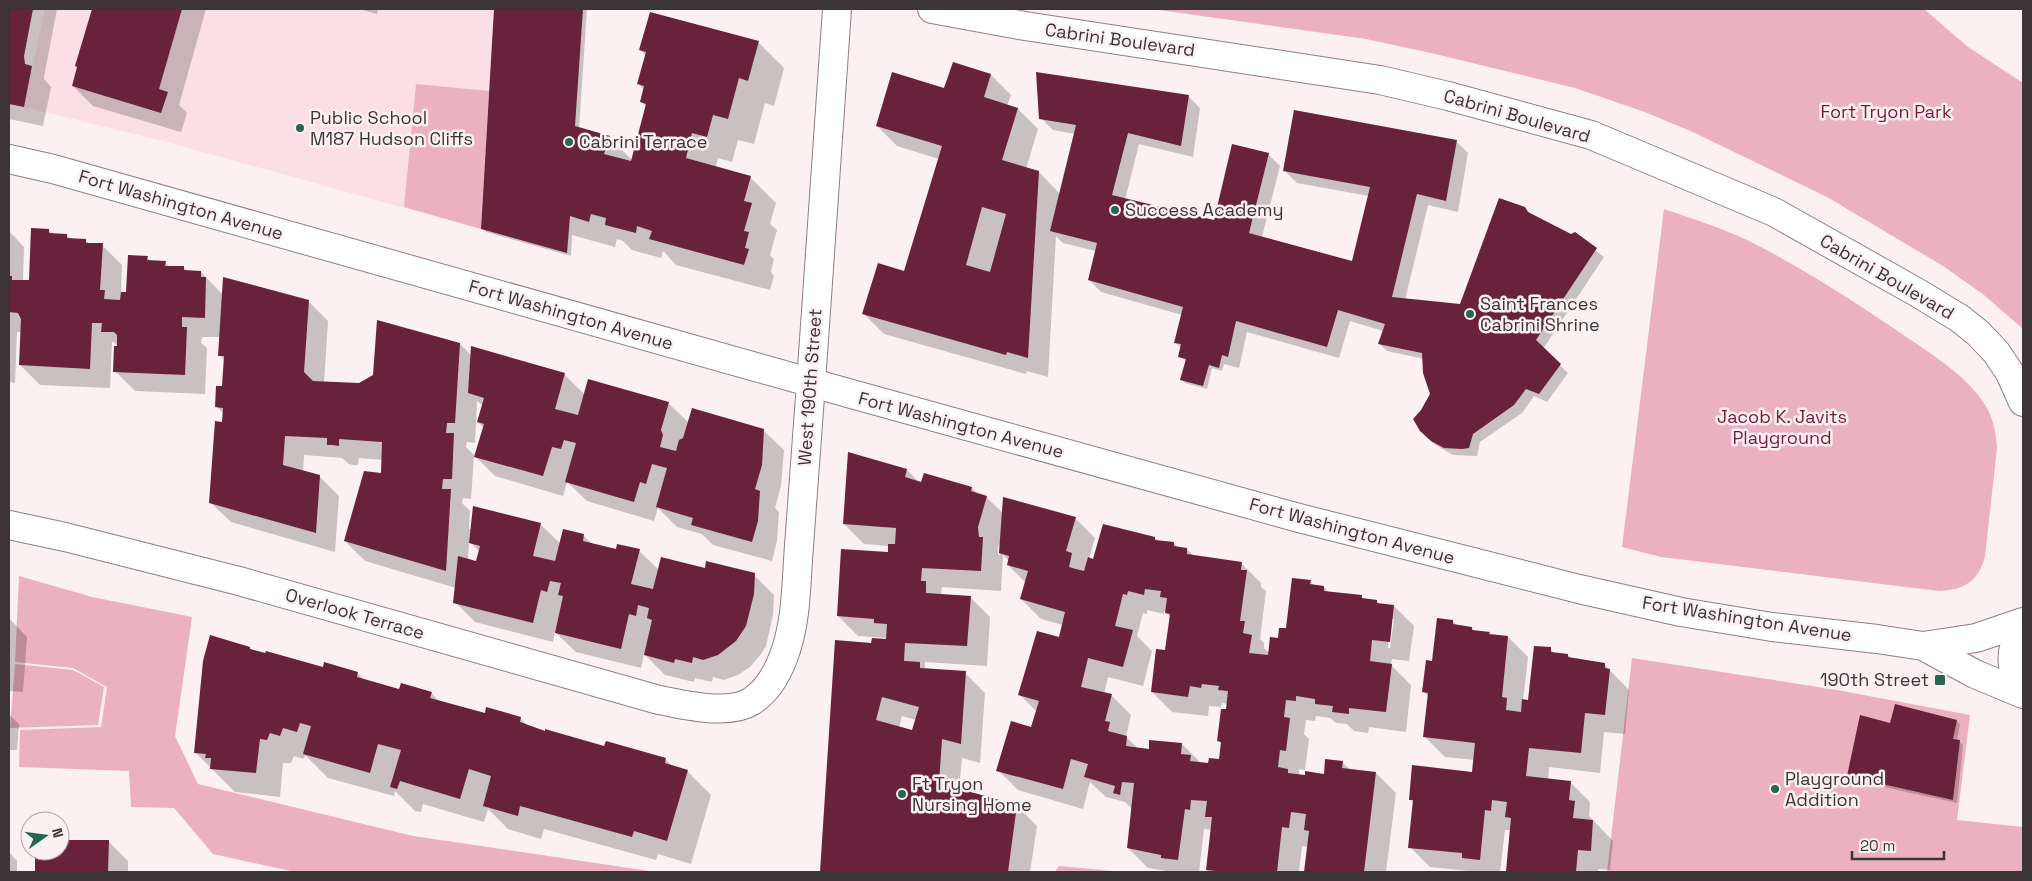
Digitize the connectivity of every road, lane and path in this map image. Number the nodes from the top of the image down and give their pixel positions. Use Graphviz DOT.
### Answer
graph roads {
  1 [pos="837,9"];
  2 [pos="932,9"];
  3 [pos="9,159"];
  4 [pos="810,383"];
  5 [pos="2023,402"];
  6 [pos="9,525"];
  7 [pos="2023,622"];
  8 [pos="2023,628"];
  9 [pos="1923,646"];
  10 [pos="2023,693"];
  11 [pos="700,708"];
  1 -- 4 [label="street, West 190th Street"];
  2 -- 5 [label="street, Cabrini Boulevard"];
  3 -- 4 [label="street, Fort Washington Avenue"];
  4 -- 9 [label="street, Fort Washington Avenue"];
  4 -- 11 [label="street, West 190th Street"];
  6 -- 11 [label="street, Overlook Terrace"];
  7 -- 9 [label="street, Fort Washington Avenue"];
  8 -- 10 [label="street"];
  9 -- 10 [label="street, Fort Washington Avenue"];
}
